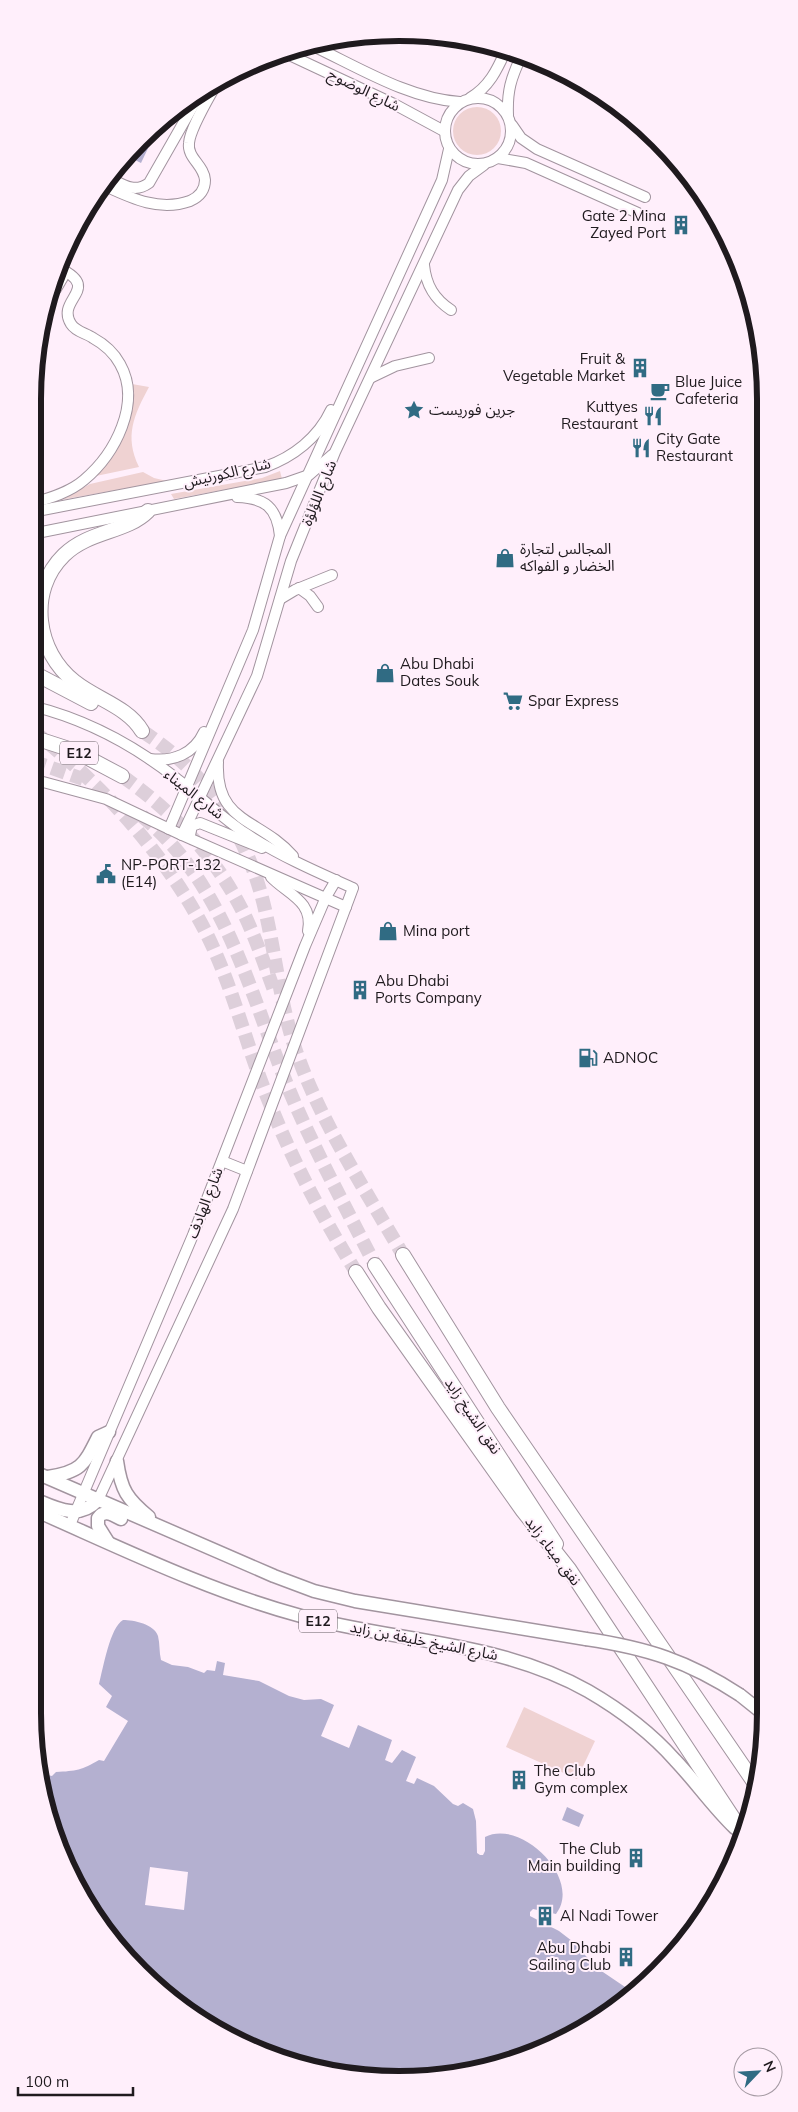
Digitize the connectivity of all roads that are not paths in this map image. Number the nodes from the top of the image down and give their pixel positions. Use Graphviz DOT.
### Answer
graph roads {
  1 [pos="321,50"];
  2 [pos="296,56"];
  3 [pos="503,56"];
  4 [pos="519,62"];
  5 [pos="211,95"];
  6 [pos="465,100"];
  7 [pos="192,107"];
  8 [pos="509,120"];
  9 [pos="444,131"];
  10 [pos="449,148"];
  11 [pos="498,158"];
  12 [pos="484,164"];
  13 [pos="115,180"];
  14 [pos="110,188"];
  15 [pos="645,197"];
  16 [pos="638,213"];
  17 [pos="424,265"];
  18 [pos="65,271"];
  19 [pos="390,294"];
  20 [pos="451,310"];
  21 [pos="429,358"];
  22 [pos="371,378"];
  23 [pos="335,452"];
  24 [pos="309,475"];
  25 [pos="223,497"];
  26 [pos="41,500"];
  27 [pos="41,510"];
  28 [pos="148,511"];
  29 [pos="41,532"];
  30 [pos="280,536"];
  31 [pos="332,575"];
  32 [pos="299,588"];
  33 [pos="280,599"];
  34 [pos="41,605"];
  35 [pos="318,608"];
  36 [pos="41,616"];
  37 [pos="41,677"];
  38 [pos="41,709"];
  39 [pos="218,714"];
  40 [pos="41,740"];
  41 [pos="218,756"];
  42 [pos="150,759"];
  43 [pos="122,776"];
  44 [pos="41,782"];
  45 [pos="188,787"];
  46 [pos="199,796"];
  47 [pos="169,829"];
  48 [pos="182,835"];
  49 [pos="194,840"];
  50 [pos="277,851"];
  51 [pos="296,860"];
  52 [pos="267,872"];
  53 [pos="336,880"];
  54 [pos="353,888"];
  55 [pos="326,897"];
  56 [pos="346,907"];
  57 [pos="305,946"];
  58 [pos="222,1161"];
  59 [pos="247,1171"];
  60 [pos="403,1255"];
  61 [pos="375,1265"];
  62 [pos="356,1272"];
  63 [pos="109,1432"];
  64 [pos="117,1461"];
  65 [pos="41,1474"];
  66 [pos="48,1476"];
  67 [pos="83,1493"];
  68 [pos="98,1500"];
  69 [pos="41,1502"];
  70 [pos="75,1512"];
  71 [pos="41,1513"];
  72 [pos="70,1525"];
  73 [pos="158,1526"];
  74 [pos="108,1542"];
  75 [pos="215,1550"];
  76 [pos="569,1569"];
  77 [pos="757,1709"];
  78 [pos="751,1778"];
  79 [pos="738,1827"];
  80 [pos="738,1829"];
  1 -- 6 [label="street, شارع الوضوح"];
  2 -- 9 [label="street, شارع الوضوح"];
  3 -- 6 [label="street"];
  4 -- 8 [label="street"];
  5 -- 14 [label="street"];
  6 -- 8 [label="street"];
  6 -- 9 [label="street"];
  7 -- 13 [label="street"];
  8 -- 11 [label="street"];
  8 -- 15 [label="street"];
  9 -- 10 [label="street"];
  10 -- 12 [label="street"];
  10 -- 19 [label="street, شارع اللؤلؤة"];
  11 -- 12 [label="street"];
  11 -- 16 [label="street"];
  12 -- 17 [label="street, شارع اللؤلؤة"];
  17 -- 20 [label="street"];
  17 -- 22 [label="street, شارع اللؤلؤة"];
  18 -- 26 [label="street"];
  19 -- 24 [label="street, شارع اللؤلؤة"];
  19 -- 27 [label="street, شارع الكورنيش"];
  21 -- 22 [label="street"];
  22 -- 23 [label="street, شارع اللؤلؤة"];
  23 -- 24 [label="street, شارع الكورنيش"];
  23 -- 33 [label="street, شارع اللؤلؤة"];
  24 -- 25 [label="street, شارع الكورنيش"];
  24 -- 30 [label="street, شارع اللؤلؤة"];
  25 -- 28 [label="street, شارع الكورنيش"];
  25 -- 30 [label="street"];
  28 -- 29 [label="street, شارع الكورنيش"];
  28 -- 34 [label="highway"];
  30 -- 39 [label="street, شارع اللؤلؤة"];
  31 -- 32 [label="street"];
  32 -- 33 [label="street"];
  32 -- 35 [label="street"];
  33 -- 41 [label="street, شارع اللؤلؤة"];
  36 -- 37 [label="highway"];
  38 -- 42 [label="street, شارع الميناء"];
  39 -- 42 [label="street"];
  39 -- 45 [label="street, شارع اللؤلؤة"];
  40 -- 43 [label="highway, E12"];
  41 -- 46 [label="street, شارع اللؤلؤة"];
  41 -- 51 [label="street"];
  42 -- 45 [label="street, شارع الميناء"];
  44 -- 47 [label="street"];
  45 -- 46 [label="street, شارع الميناء"];
  45 -- 47 [label="street, شارع اللؤلؤة"];
  46 -- 48 [label="street, شارع اللؤلؤة"];
  46 -- 50 [label="street, شارع الميناء"];
  47 -- 48 [label="street"];
  48 -- 49 [label="street"];
  49 -- 50 [label="street"];
  49 -- 52 [label="street"];
  50 -- 51 [label="street, شارع الميناء"];
  51 -- 53 [label="street, شارع الميناء"];
  52 -- 55 [label="street"];
  52 -- 57 [label="street"];
  53 -- 54 [label="street, شارع الميناء"];
  53 -- 55 [label="street, شارع الهادف"];
  54 -- 56 [label="street, شارع الهادف"];
  55 -- 56 [label="street"];
  55 -- 57 [label="street, شارع الهادف"];
  56 -- 59 [label="street, شارع الهادف"];
  57 -- 58 [label="street, شارع الهادف"];
  58 -- 59 [label="street"];
  58 -- 63 [label="street, شارع الهادف"];
  59 -- 64 [label="street, شارع الهادف"];
  60 -- 78 [label="highway"];
  61 -- 76 [label="highway, نفق الشيخ زايد"];
  62 -- 76 [label="highway, نفق ميناء زايد"];
  63 -- 66 [label="main road"];
  63 -- 67 [label="street, شارع الهادف"];
  64 -- 68 [label="street, شارع الهادف"];
  64 -- 73 [label="main road"];
  65 -- 66 [label="main road, شارع الشيخ خليفة بن زايد / E12"];
  66 -- 67 [label="main road, شارع الشيخ خليفة بن زايد / E12"];
  67 -- 68 [label="main road, شارع الشيخ خليفة بن زايد / E12"];
  67 -- 70 [label="street, شارع الهادف"];
  68 -- 70 [label="main road"];
  68 -- 73 [label="main road, شارع الشيخ خليفة بن زايد / E12"];
  69 -- 70 [label="main road"];
  70 -- 72 [label="street, شارع الهادف"];
  71 -- 72 [label="main road, شارع الشيخ خليفة بن زايد / E12"];
  72 -- 74 [label="main road, شارع الشيخ خليفة بن زايد / E12"];
  73 -- 75 [label="main road, شارع الشيخ خليفة بن زايد / E12"];
  74 -- 75 [label="main road"];
  74 -- 80 [label="main road, شارع الشيخ خليفة بن زايد / E12"];
  75 -- 77 [label="main road, شارع الشيخ خليفة بن زايد / E12, bridge"];
  76 -- 79 [label="highway, نفق ميناء زايد"];
}
